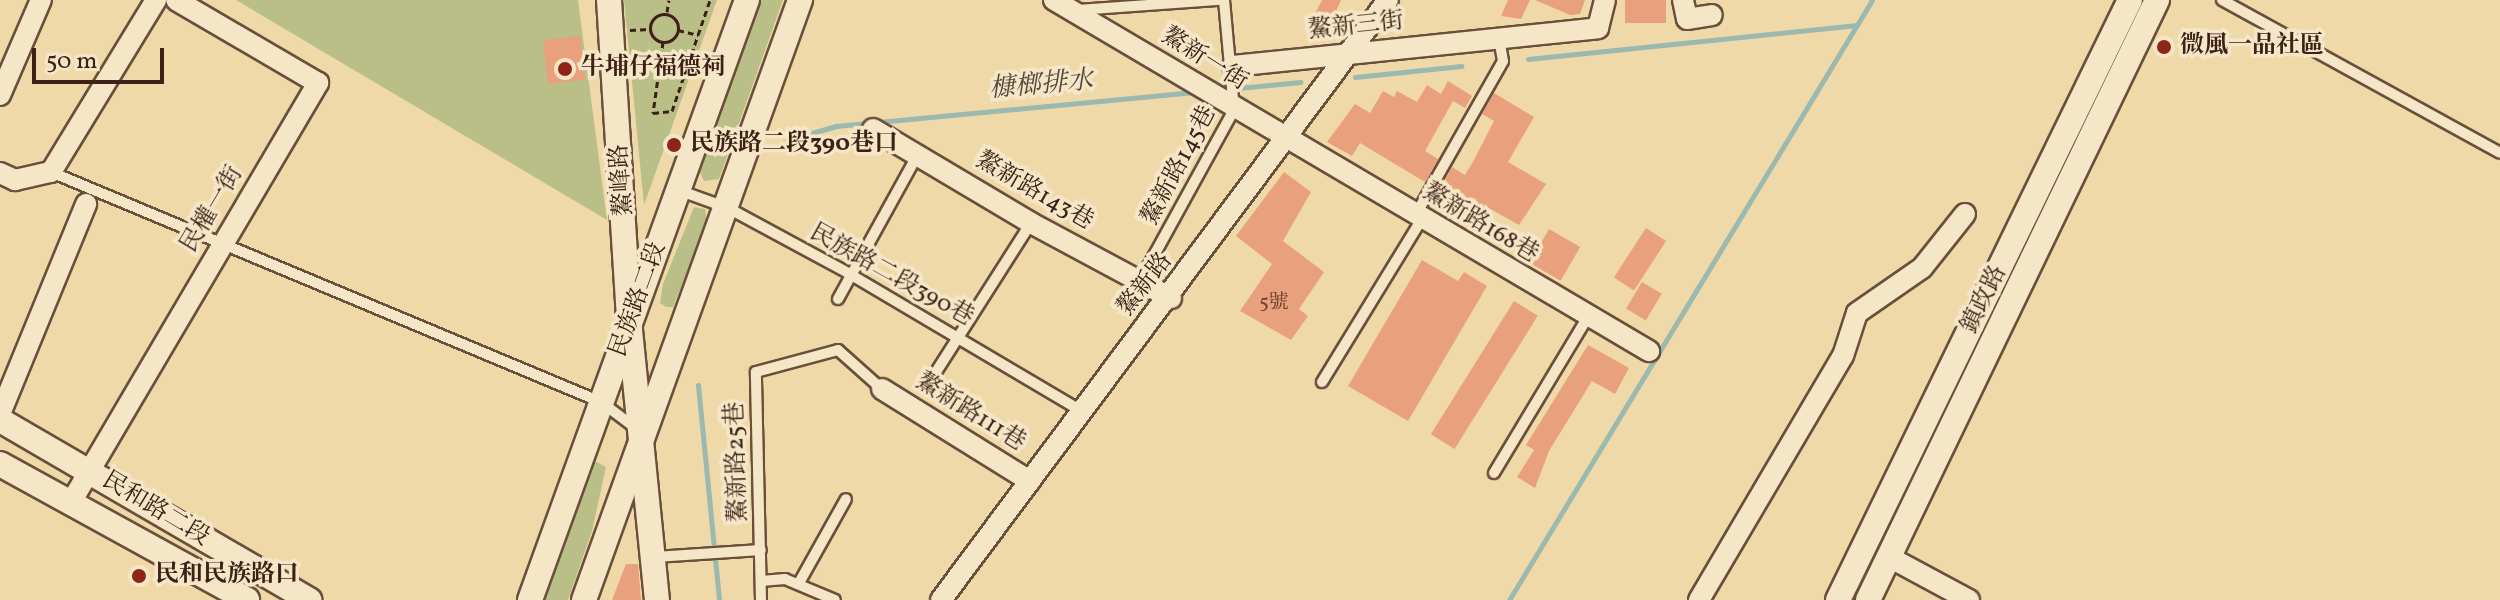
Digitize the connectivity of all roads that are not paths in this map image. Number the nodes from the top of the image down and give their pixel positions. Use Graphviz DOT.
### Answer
graph roads {
  1 [pos="41,0"];
  2 [pos="156,0"];
  3 [pos="176,0"];
  4 [pos="609,0"];
  5 [pos="747,0"];
  6 [pos="800,0"];
  7 [pos="1222,0"];
  8 [pos="1388,0"];
  9 [pos="1605,0"];
  10 [pos="1683,0"];
  11 [pos="2130,0"];
  12 [pos="2157,0"];
  13 [pos="2222,0"];
  14 [pos="1140,2"];
  15 [pos="1063,5"];
  16 [pos="1712,15"];
  17 [pos="1499,38"];
  18 [pos="1349,54"];
  19 [pos="1234,73"];
  20 [pos="0,95"];
  21 [pos="1231,103"];
  22 [pos="873,129"];
  23 [pos="1286,139"];
  24 [pos="2500,153"];
  25 [pos="918,154"];
  26 [pos="51,172"];
  27 [pos="0,173"];
  28 [pos="678,190"];
  29 [pos="86,204"];
  30 [pos="728,208"];
  31 [pos="1965,214"];
  32 [pos="1419,217"];
  33 [pos="1031,223"];
  34 [pos="223,245"];
  35 [pos="848,273"];
  36 [pos="1141,279"];
  37 [pos="1171,298"];
  38 [pos="838,299"];
  39 [pos="1587,318"];
  40 [pos="630,330"];
  41 [pos="958,336"];
  42 [pos="1649,351"];
  43 [pos="936,372"];
  44 [pos="1322,382"];
  45 [pos="882,389"];
  46 [pos="601,402"];
  47 [pos="1078,409"];
  48 [pos="0,417"];
  49 [pos="641,433"];
  50 [pos="0,464"];
  51 [pos="90,471"];
  52 [pos="1494,473"];
  53 [pos="1030,481"];
  54 [pos="846,499"];
  55 [pos="70,504"];
  56 [pos="761,550"];
  57 [pos="1889,557"];
  58 [pos="653,558"];
  59 [pos="761,581"];
  60 [pos="799,583"];
  61 [pos="247,600"];
  62 [pos="309,600"];
  63 [pos="530,600"];
  64 [pos="584,600"];
  65 [pos="657,600"];
  66 [pos="761,600"];
  67 [pos="835,600"];
  68 [pos="941,600"];
  69 [pos="1699,600"];
  70 [pos="1838,600"];
  71 [pos="1868,600"];
  72 [pos="1969,600"];
  1 -- 20 [label="street"];
  2 -- 26 [label="street"];
  3 -- 34 [label="street, 民權一街"];
  4 -- 40 [label="street, 鰲峰路"];
  5 -- 28 [label="street, 民族路二段"];
  6 -- 30 [label="street, 民族路二段"];
  7 -- 14 [label="lane"];
  7 -- 19 [label="lane, 鰲新路145巷"];
  8 -- 18 [label="street, 鰲新路"];
  9 -- 17 [label="street, 鰲新三街"];
  10 -- 16 [label="street"];
  11 -- 70 [label="street, 鎮政路"];
  12 -- 57 [label="street, 鎮政路"];
  13 -- 24 [label="lane"];
  14 -- 15 [label="lane"];
  15 -- 21 [label="street, 鰲新一街"];
  17 -- 18 [label="street, 鰲新三街"];
  17 -- 32 [label="lane"];
  18 -- 19 [label="street, 鰲新三街"];
  18 -- 23 [label="street, 鰲新路"];
  19 -- 21 [label="lane, 鰲新路145巷"];
  21 -- 23 [label="street, 鰲新一街"];
  21 -- 36 [label="lane, 鰲新路145巷"];
  22 -- 25 [label="street, 鰲新路143巷"];
  23 -- 32 [label="street, 鰲新路168巷"];
  23 -- 37 [label="street, 鰲新路"];
  25 -- 33 [label="street, 鰲新路143巷"];
  25 -- 35 [label="lane"];
  26 -- 27 [label="street"];
  26 -- 34 [label="lane"];
  28 -- 30 [label="lane, 民族路二段390巷"];
  28 -- 40 [label="street, 民族路二段"];
  29 -- 48 [label="street"];
  30 -- 35 [label="lane, 民族路二段390巷"];
  30 -- 49 [label="street, 民族路二段"];
  31 -- 69 [label="street"];
  32 -- 39 [label="street, 鰲新路168巷"];
  32 -- 44 [label="lane"];
  33 -- 36 [label="street, 鰲新路143巷"];
  33 -- 41 [label="lane"];
  34 -- 46 [label="lane"];
  34 -- 51 [label="street, 民權一街"];
  35 -- 38 [label="lane"];
  35 -- 41 [label="lane, 民族路二段390巷"];
  36 -- 37 [label="street, 鰲新路143巷"];
  37 -- 47 [label="street, 鰲新路"];
  39 -- 42 [label="street, 鰲新路168巷"];
  39 -- 52 [label="lane"];
  40 -- 46 [label="street, 民族路二段"];
  40 -- 49 [label="street, 鰲峰路"];
  41 -- 43 [label="lane"];
  41 -- 47 [label="lane, 民族路二段390巷"];
  45 -- 53 [label="street, 鰲新路111巷"];
  45 -- 56 [label="lane, 鰲新路25巷"];
  46 -- 49 [label="lane"];
  46 -- 63 [label="street, 民族路二段"];
  47 -- 53 [label="street, 鰲新路"];
  48 -- 51 [label="street, 民和路二段"];
  49 -- 58 [label="street, 鰲峰路"];
  49 -- 64 [label="street, 民族路二段"];
  50 -- 55 [label="street, 民和路二段"];
  51 -- 55 [label="street, 民權一街"];
  51 -- 62 [label="street, 民和路二段"];
  53 -- 68 [label="street, 鰲新路"];
  54 -- 60 [label="lane"];
  55 -- 61 [label="street, 民和路二段"];
  56 -- 58 [label="lane"];
  56 -- 59 [label="lane, 鰲新路25巷"];
  57 -- 71 [label="street, 鎮政路"];
  57 -- 72 [label="street"];
  58 -- 65 [label="street, 鰲峰路"];
  59 -- 60 [label="lane"];
  59 -- 66 [label="lane, 鰲新路25巷"];
  60 -- 67 [label="lane"];
}
